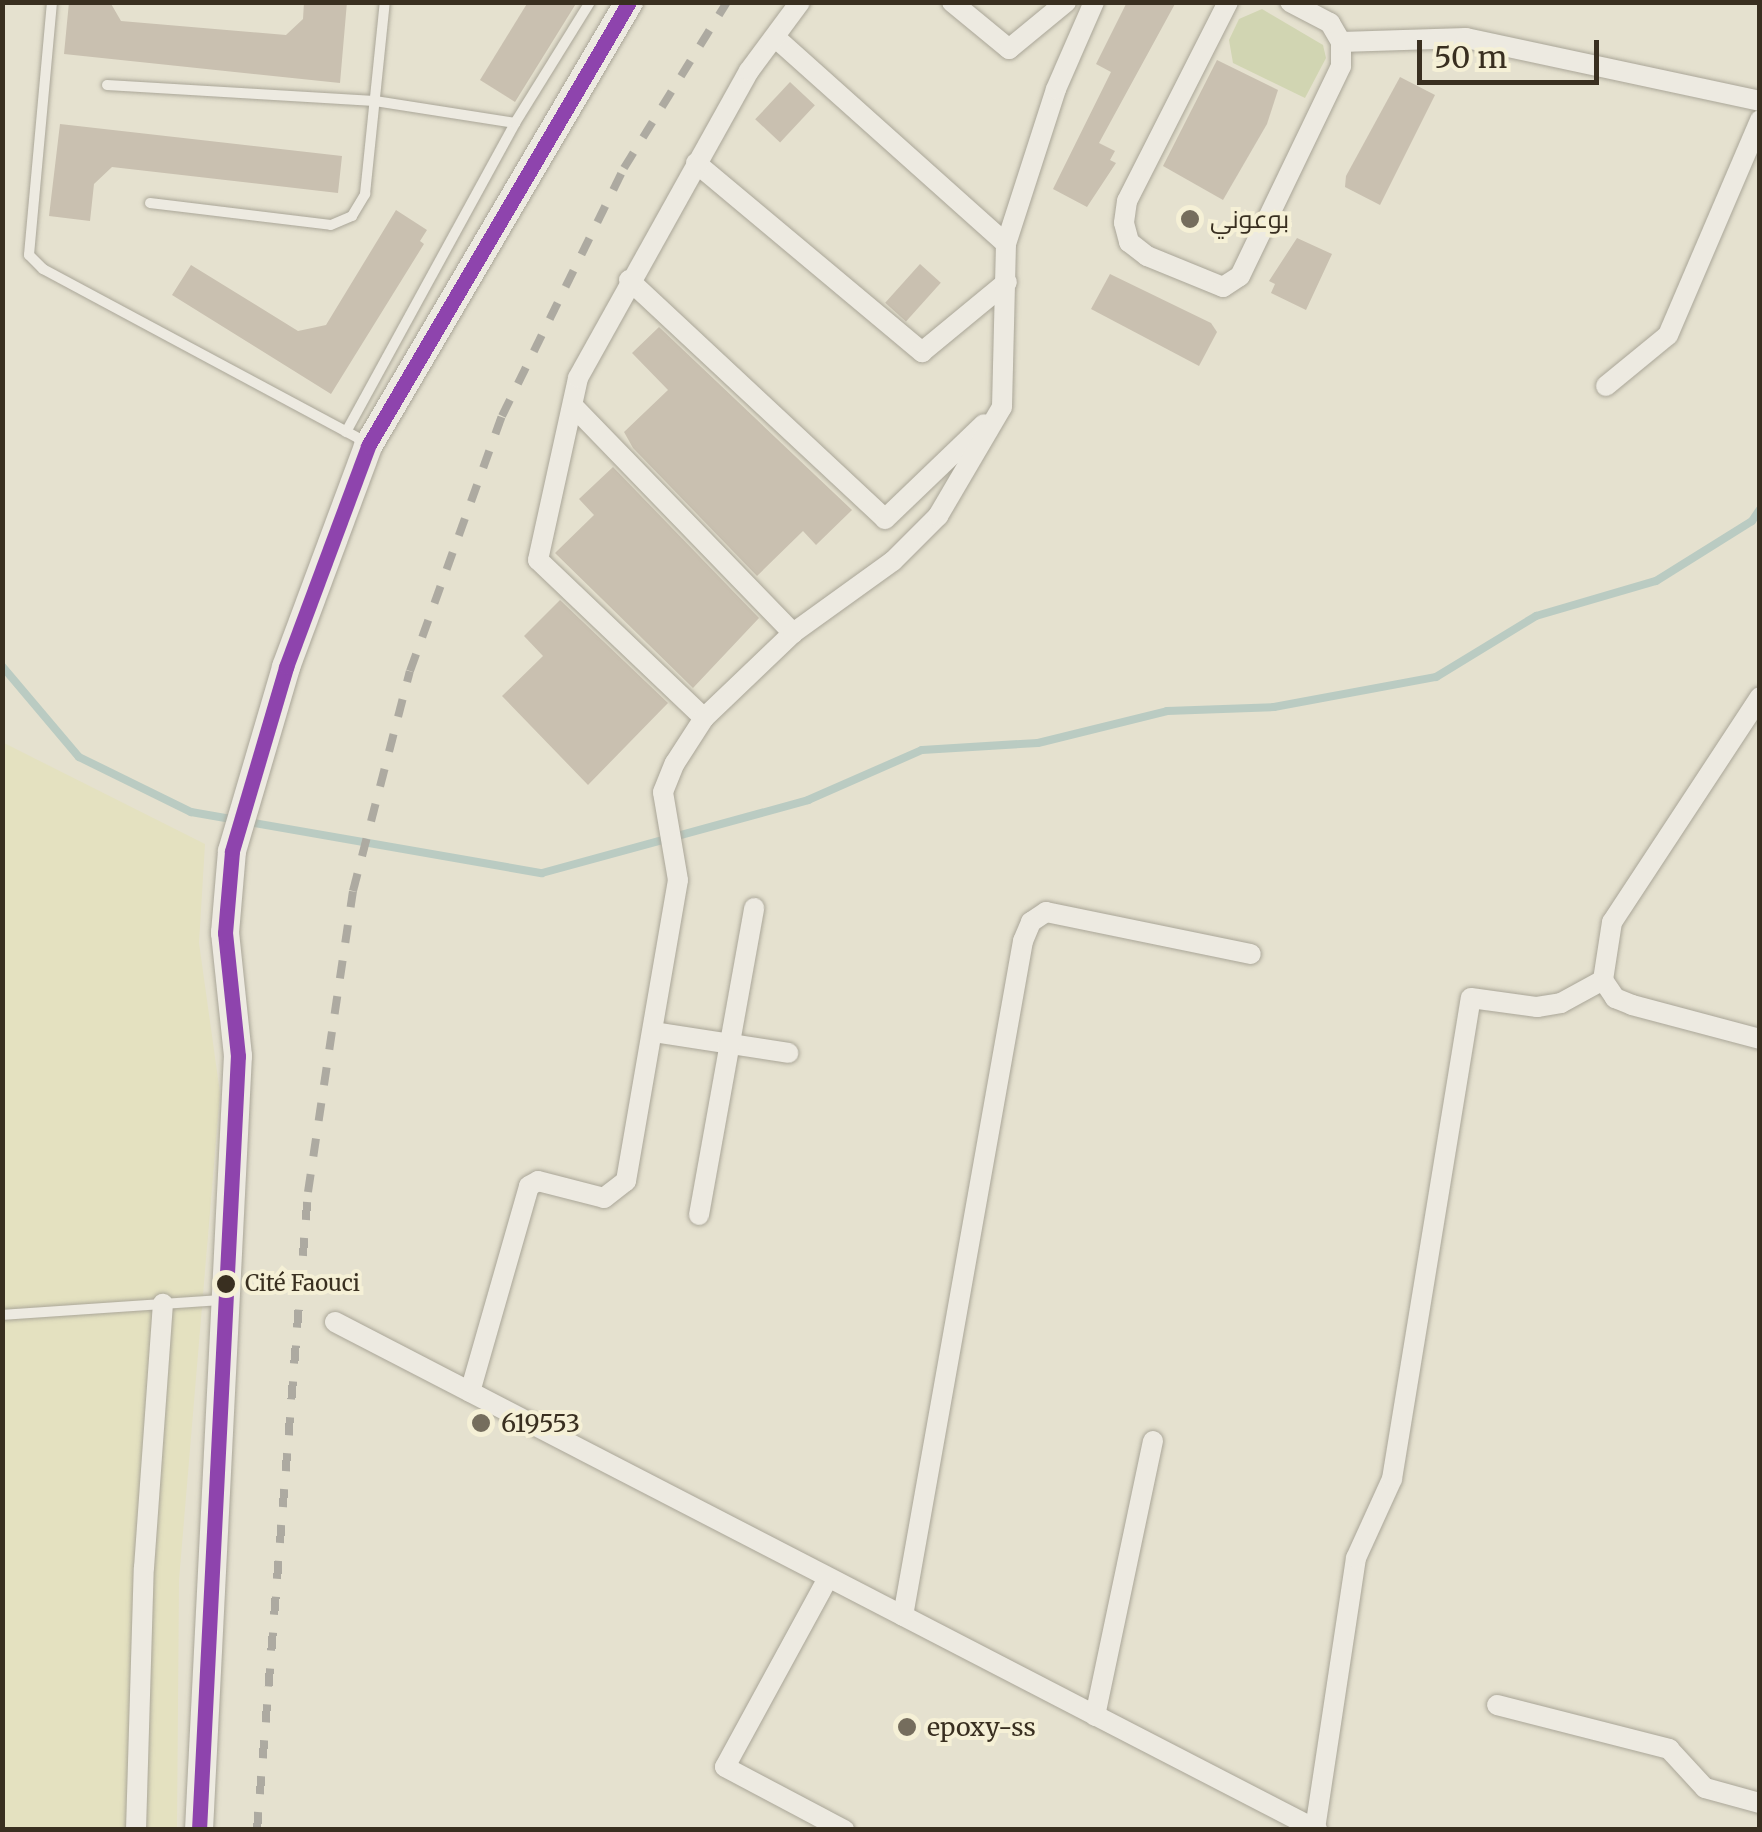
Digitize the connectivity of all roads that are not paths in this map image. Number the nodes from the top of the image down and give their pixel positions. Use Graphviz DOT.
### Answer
graph roads {
  1 [pos="52,2"];
  2 [pos="385,2"];
  3 [pos="590,2"];
  4 [pos="629,2"];
  5 [pos="800,2"];
  6 [pos="952,2"];
  7 [pos="1066,2"];
  8 [pos="1094,2"];
  9 [pos="1228,2"];
  10 [pos="1290,2"];
  11 [pos="777,40"];
  12 [pos="1341,42"];
  13 [pos="107,85"];
  14 [pos="1760,101"];
  15 [pos="375,102"];
  16 [pos="1760,120"];
  17 [pos="515,122"];
  18 [pos="696,163"];
  19 [pos="150,203"];
  20 [pos="1006,244"];
  21 [pos="629,280"];
  22 [pos="1006,282"];
  23 [pos="1606,386"];
  24 [pos="574,407"];
  25 [pos="1002,407"];
  26 [pos="358,438"];
  27 [pos="793,632"];
  28 [pos="1760,698"];
  29 [pos="704,718"];
  30 [pos="754,908"];
  31 [pos="1250,954"];
  32 [pos="1603,980"];
  33 [pos="653,1032"];
  34 [pos="1760,1038"];
  35 [pos="730,1044"];
  36 [pos="788,1053"];
  37 [pos="699,1215"];
  38 [pos="224,1300"];
  39 [pos="163,1304"];
  40 [pos="2,1314"];
  41 [pos="335,1322"];
  42 [pos="470,1392"];
  43 [pos="1153,1441"];
  44 [pos="828,1578"];
  45 [pos="903,1616"];
  46 [pos="1496,1705"];
  47 [pos="1095,1716"];
  48 [pos="1760,1803"];
  49 [pos="1316,1829"];
  50 [pos="136,1830"];
  51 [pos="199,1830"];
  52 [pos="844,1830"];
  1 -- 26 [label="lane"];
  2 -- 15 [label="lane"];
  3 -- 17 [label="lane"];
  4 -- 26 [label="main road"];
  5 -- 11 [label="street"];
  6 -- 7 [label="street"];
  8 -- 20 [label="street"];
  9 -- 12 [label="street"];
  10 -- 12 [label="street"];
  11 -- 18 [label="street"];
  11 -- 20 [label="street"];
  12 -- 14 [label="street"];
  13 -- 15 [label="lane"];
  15 -- 17 [label="lane"];
  15 -- 19 [label="lane"];
  16 -- 23 [label="street"];
  17 -- 26 [label="lane"];
  18 -- 21 [label="street"];
  18 -- 22 [label="street"];
  20 -- 22 [label="street"];
  21 -- 24 [label="street"];
  21 -- 25 [label="street"];
  22 -- 25 [label="street"];
  24 -- 27 [label="street"];
  24 -- 29 [label="street"];
  25 -- 27 [label="street"];
  26 -- 38 [label="main road"];
  27 -- 29 [label="street"];
  28 -- 32 [label="street"];
  29 -- 33 [label="street"];
  30 -- 35 [label="street"];
  31 -- 45 [label="street"];
  32 -- 34 [label="street"];
  32 -- 49 [label="street"];
  33 -- 35 [label="street"];
  33 -- 42 [label="street"];
  35 -- 36 [label="street"];
  35 -- 37 [label="street"];
  38 -- 39 [label="lane"];
  38 -- 51 [label="main road"];
  39 -- 40 [label="lane"];
  39 -- 50 [label="street"];
  41 -- 42 [label="street"];
  42 -- 44 [label="street"];
  43 -- 47 [label="street"];
  44 -- 45 [label="street"];
  44 -- 52 [label="street"];
  45 -- 47 [label="street"];
  46 -- 48 [label="street"];
  47 -- 49 [label="street"];
}
